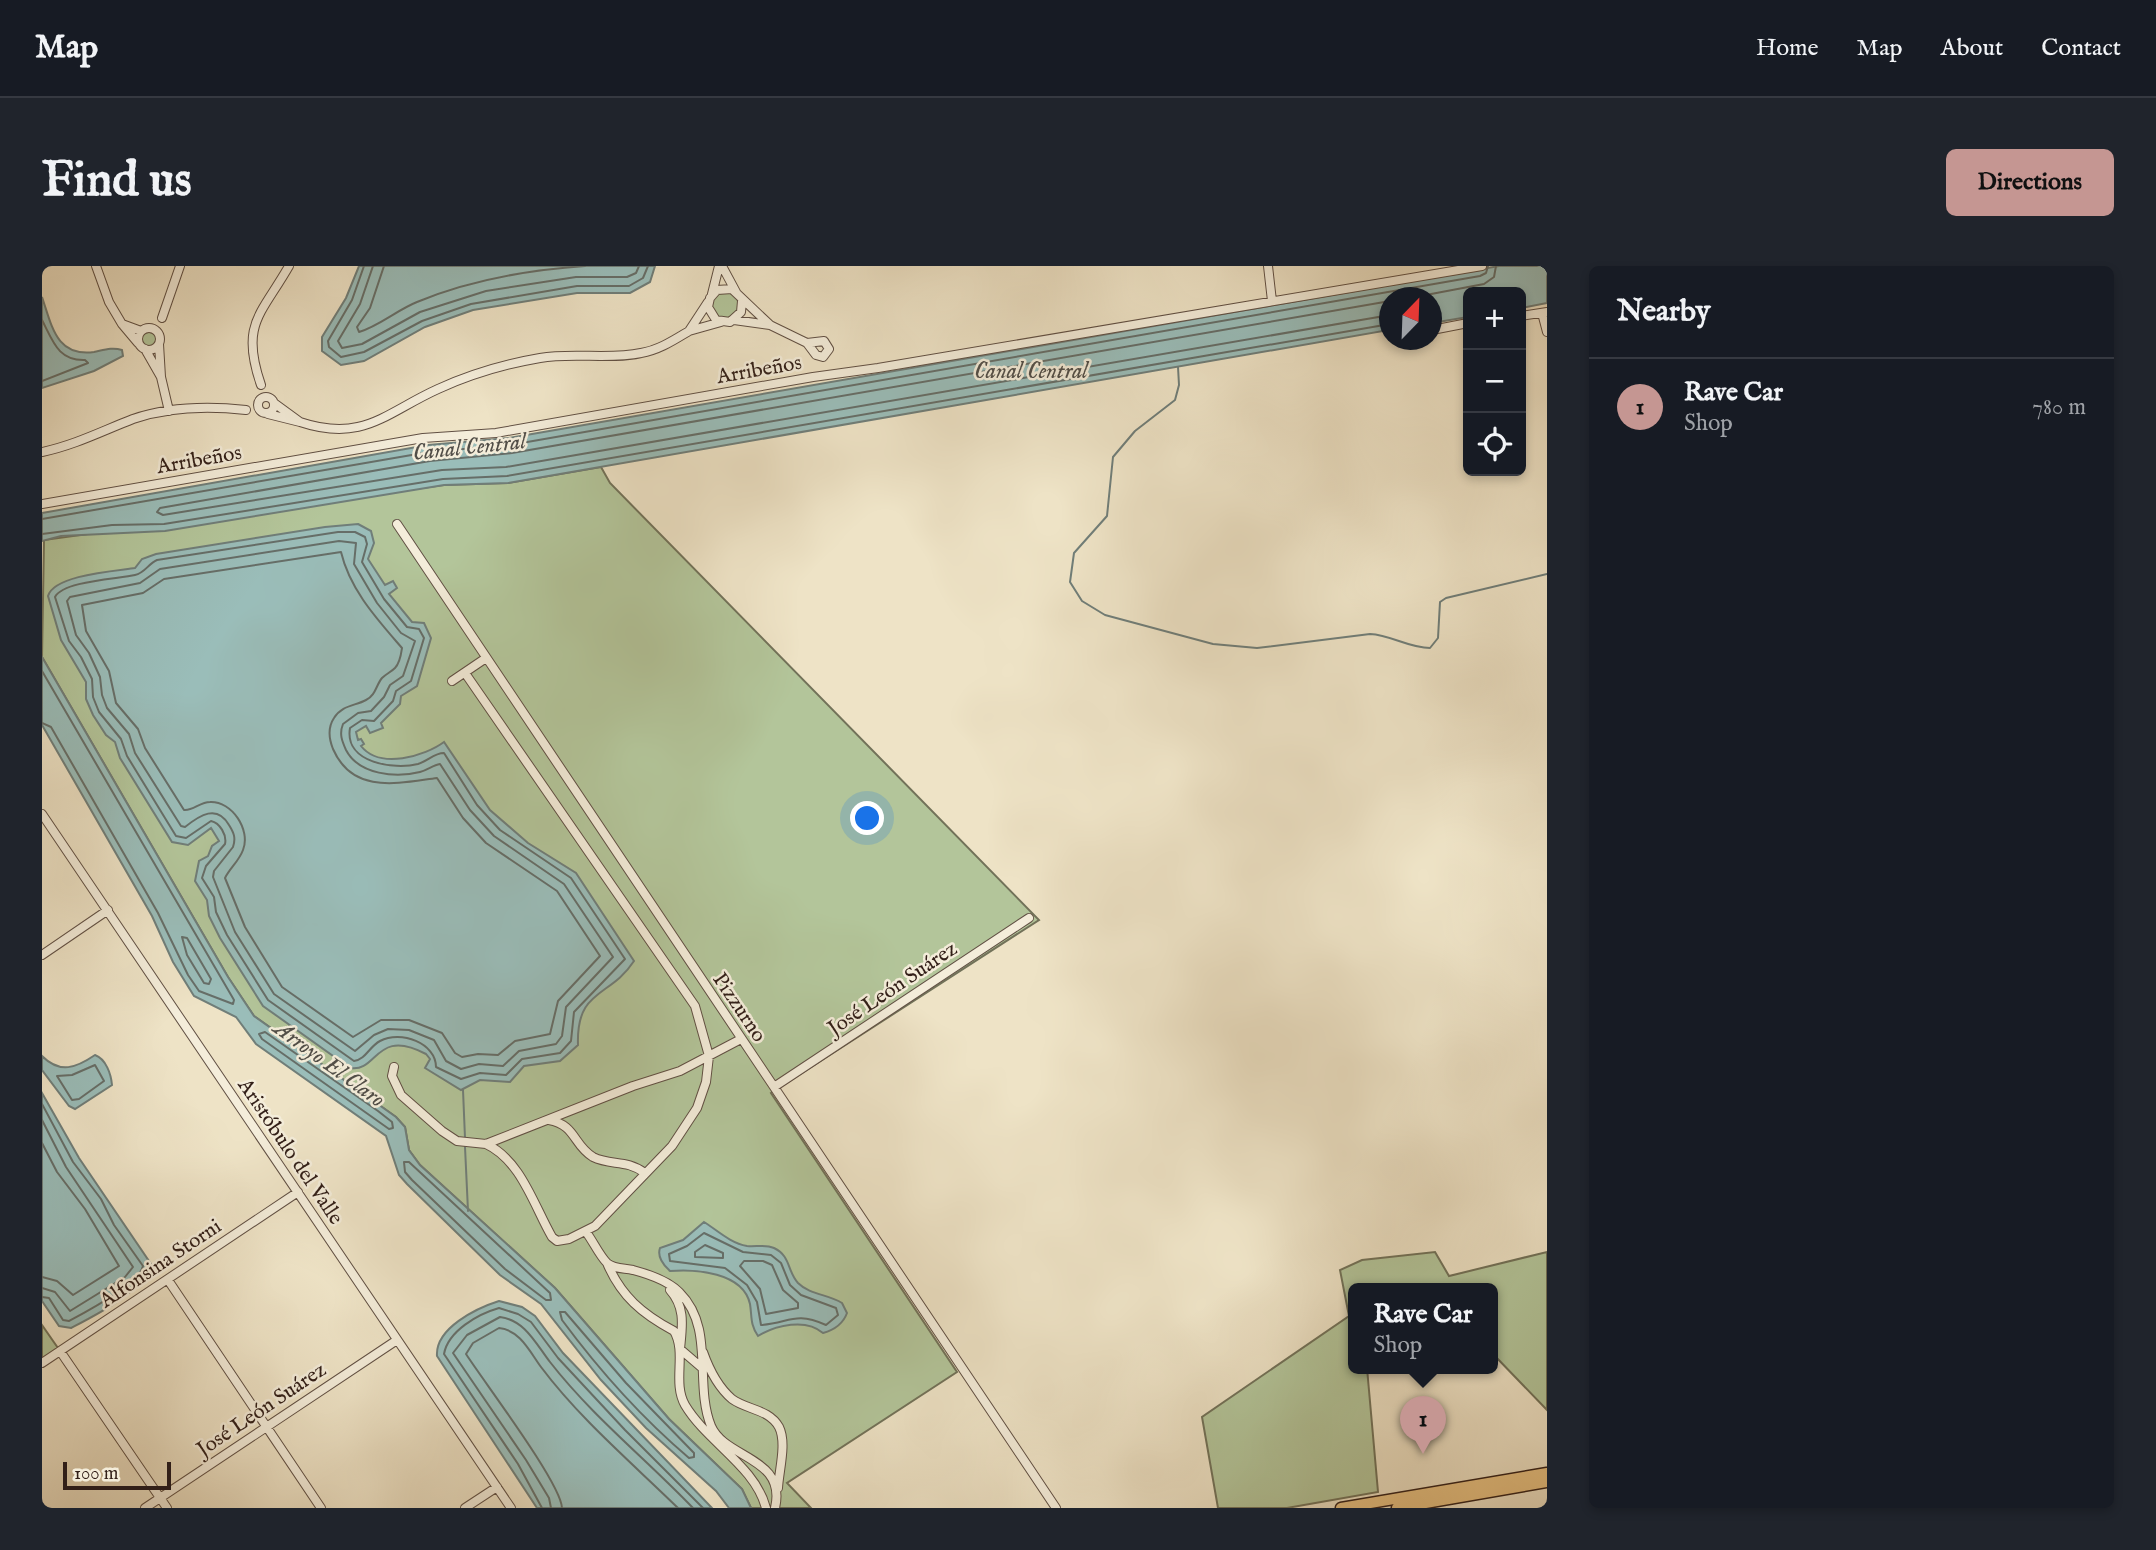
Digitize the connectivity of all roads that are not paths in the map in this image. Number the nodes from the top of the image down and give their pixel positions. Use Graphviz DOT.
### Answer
graph roads {
  1 [pos="96,266"];
  2 [pos="180,266"];
  3 [pos="289,266"];
  4 [pos="720,266"];
  5 [pos="1268,266"];
  6 [pos="1482,266"];
  7 [pos="736,292"];
  8 [pos="710,298"];
  9 [pos="742,301"];
  10 [pos="1272,301"];
  11 [pos="1544,313"];
  12 [pos="1526,315"];
  13 [pos="162,318"];
  14 [pos="734,320"];
  15 [pos="721,322"];
  16 [pos="122,324"];
  17 [pos="1463,324"];
  18 [pos="771,326"];
  19 [pos="1442,328"];
  20 [pos="144,330"];
  21 [pos="689,331"];
  22 [pos="1547,332"];
  23 [pos="160,340"];
  24 [pos="807,343"];
  25 [pos="142,346"];
  26 [pos="160,377"];
  27 [pos="266,400"];
  28 [pos="246,410"];
  29 [pos="169,411"];
  30 [pos="265,413"];
  31 [pos="300,422"];
  32 [pos="42,452"];
  33 [pos="42,504"];
  34 [pos="397,524"];
  35 [pos="486,658"];
  36 [pos="465,673"];
  37 [pos="452,681"];
  38 [pos="42,814"];
  39 [pos="108,910"];
  40 [pos="1029,918"];
  41 [pos="42,955"];
  42 [pos="741,1040"];
  43 [pos="709,1056"];
  44 [pos="394,1068"];
  45 [pos="774,1087"];
  46 [pos="549,1119"];
  47 [pos="486,1144"];
  48 [pos="645,1173"];
  49 [pos="298,1192"];
  50 [pos="586,1231"];
  51 [pos="607,1263"];
  52 [pos="659,1279"];
  53 [pos="168,1280"];
  54 [pos="397,1340"];
  55 [pos="702,1347"];
  56 [pos="680,1349"];
  57 [pos="60,1351"];
  58 [pos="42,1363"];
  59 [pos="701,1367"];
  60 [pos="266,1425"];
  61 [pos="1547,1473"];
  62 [pos="1547,1482"];
  63 [pos="497,1487"];
  64 [pos="777,1490"];
  65 [pos="160,1498"];
  66 [pos="145,1508"];
  67 [pos="167,1508"];
  68 [pos="321,1508"];
  69 [pos="465,1508"];
  70 [pos="511,1508"];
  71 [pos="766,1508"];
  72 [pos="775,1508"];
  73 [pos="1056,1508"];
  74 [pos="1341,1508"];
  75 [pos="1397,1508"];
  1 -- 16 [label="street"];
  2 -- 13 [label="street"];
  3 -- 27 [label="street"];
  4 -- 7 [label="street"];
  4 -- 8 [label="street"];
  5 -- 10 [label="street"];
  6 -- 10 [label="street, Arribeños"];
  7 -- 8 [label="street"];
  7 -- 9 [label="street"];
  8 -- 15 [label="street"];
  8 -- 21 [label="street"];
  9 -- 14 [label="street"];
  9 -- 18 [label="street"];
  10 -- 33 [label="street, Arribeños"];
  11 -- 12 [label="street"];
  11 -- 22 [label="street"];
  13 -- 20 [label="street"];
  13 -- 23 [label="street"];
  14 -- 15 [label="street"];
  14 -- 18 [label="street"];
  15 -- 21 [label="street"];
  16 -- 20 [label="street"];
  16 -- 25 [label="street"];
  17 -- 19 [label="street"];
  18 -- 24 [label="street"];
  20 -- 23 [label="street"];
  20 -- 25 [label="street"];
  21 -- 31 [label="street"];
  23 -- 25 [label="street"];
  23 -- 26 [label="street"];
  25 -- 26 [label="street"];
  26 -- 29 [label="street"];
  27 -- 28 [label="street"];
  27 -- 30 [label="street"];
  27 -- 30 [label="street"];
  27 -- 31 [label="street"];
  28 -- 29 [label="street"];
  28 -- 30 [label="street"];
  29 -- 32 [label="street"];
  30 -- 31 [label="street"];
  34 -- 35 [label="street, Pizzurno"];
  35 -- 36 [label="street"];
  35 -- 42 [label="street, Pizzurno"];
  36 -- 37 [label="street"];
  36 -- 43 [label="street"];
  38 -- 39 [label="street, Aristóbulo del Valle"];
  39 -- 41 [label="street"];
  39 -- 49 [label="street, Aristóbulo del Valle"];
  40 -- 45 [label="street, José León Suárez"];
  42 -- 43 [label="street"];
  42 -- 45 [label="street, Pizzurno"];
  43 -- 46 [label="street"];
  43 -- 48 [label="street"];
  44 -- 47 [label="street"];
  45 -- 73 [label="street, Pizzurno"];
  46 -- 47 [label="street"];
  46 -- 48 [label="street"];
  47 -- 50 [label="street"];
  48 -- 50 [label="street"];
  49 -- 53 [label="street, Alfonsina Storni"];
  49 -- 54 [label="street, Aristóbulo del Valle"];
  50 -- 51 [label="street"];
  51 -- 52 [label="street"];
  51 -- 56 [label="street"];
  52 -- 55 [label="street"];
  52 -- 56 [label="street"];
  53 -- 57 [label="street, Alfonsina Storni"];
  53 -- 60 [label="street"];
  54 -- 60 [label="street, José León Suárez"];
  54 -- 63 [label="street, Aristóbulo del Valle"];
  55 -- 59 [label="street"];
  55 -- 64 [label="street"];
  56 -- 59 [label="street"];
  56 -- 71 [label="street"];
  57 -- 58 [label="street, Alfonsina Storni"];
  57 -- 65 [label="street"];
  59 -- 64 [label="street"];
  60 -- 65 [label="street, José León Suárez"];
  60 -- 68 [label="street"];
  61 -- 74 [label="main road"];
  62 -- 75 [label="main road"];
  63 -- 69 [label="street"];
  63 -- 70 [label="street, Aristóbulo del Valle"];
  64 -- 72 [label="street"];
  65 -- 66 [label="street, José León Suárez"];
  65 -- 67 [label="street"];
}
